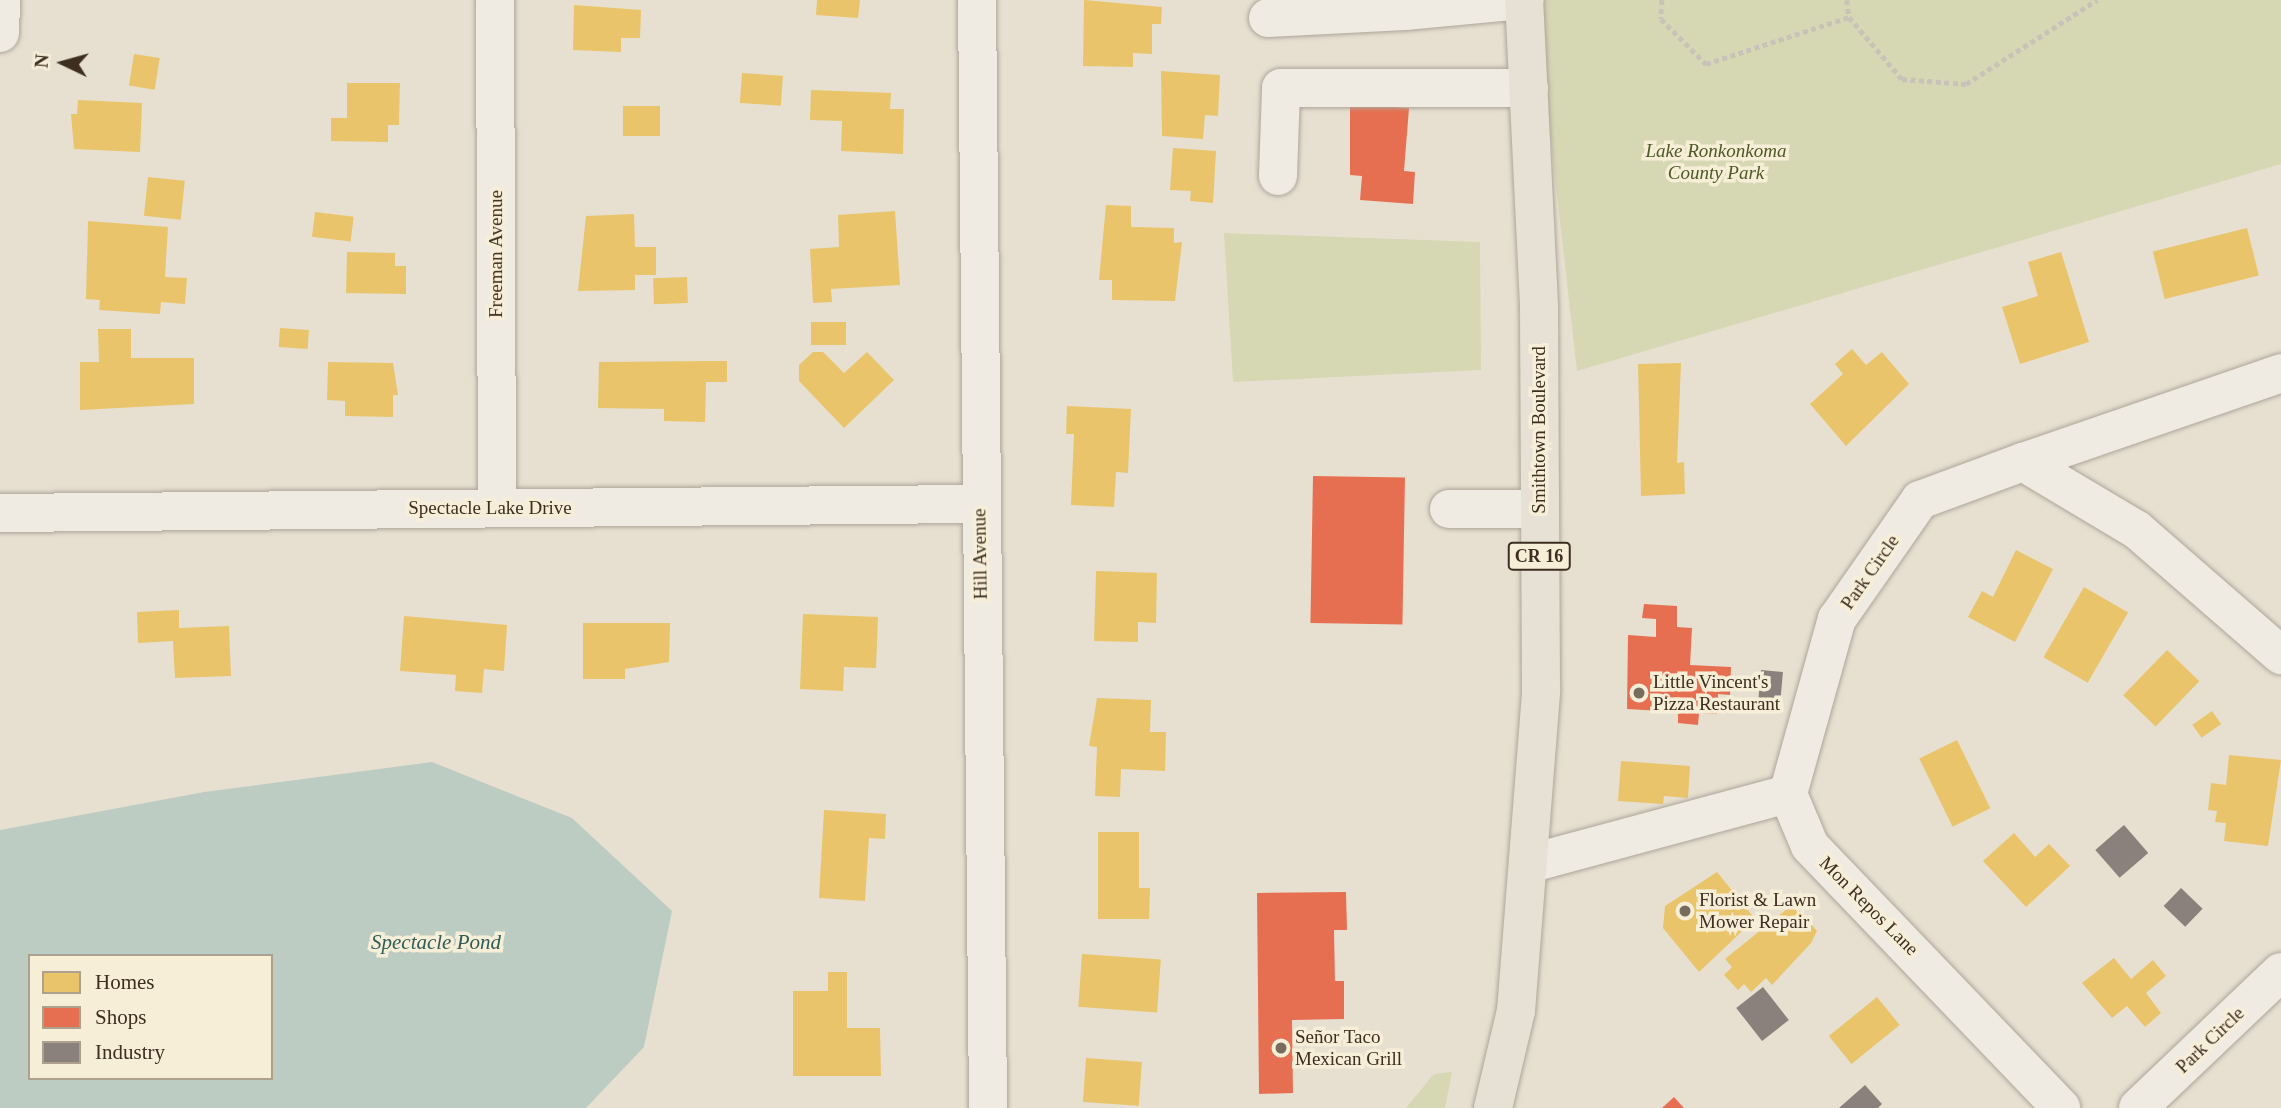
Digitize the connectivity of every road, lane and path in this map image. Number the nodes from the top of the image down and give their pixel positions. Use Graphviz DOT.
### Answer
graph roads {
  1 [pos="1,0"];
  2 [pos="495,0"];
  3 [pos="977,0"];
  4 [pos="1524,0"];
  5 [pos="1662,0"];
  6 [pos="1847,0"];
  7 [pos="2097,0"];
  8 [pos="1404,5"];
  9 [pos="1849,17"];
  10 [pos="1268,18"];
  11 [pos="0,33"];
  12 [pos="1529,88"];
  13 [pos="1278,176"];
  14 [pos="2281,373"];
  15 [pos="2024,462"];
  16 [pos="979,504"];
  17 [pos="497,508"];
  18 [pos="1449,509"];
  19 [pos="1539,509"];
  20 [pos="0,513"];
  21 [pos="2281,655"];
  22 [pos="1788,794"];
  23 [pos="1532,863"];
  24 [pos="2281,972"];
  25 [pos="988,1108"];
  26 [pos="1493,1108"];
  27 [pos="2061,1108"];
  28 [pos="2138,1108"];
  1 -- 11 [label="street"];
  2 -- 17 [label="street, Freeman Avenue"];
  3 -- 16 [label="street, Hill Avenue"];
  4 -- 8 [label="street"];
  4 -- 12 [label="main road, Smithtown Boulevard / CR 16"];
  5 -- 9 [label="path"];
  6 -- 9 [label="path"];
  7 -- 9 [label="path"];
  8 -- 10 [label="street"];
  12 -- 13 [label="street"];
  12 -- 19 [label="main road, Smithtown Boulevard / CR 16"];
  14 -- 15 [label="street, Park Circle"];
  15 -- 21 [label="street"];
  15 -- 22 [label="street, Park Circle"];
  16 -- 17 [label="street, Spectacle Lake Drive"];
  16 -- 25 [label="street, Hill Avenue"];
  17 -- 20 [label="street, Spectacle Lake Drive"];
  18 -- 19 [label="street"];
  19 -- 23 [label="main road, Smithtown Boulevard / CR 16"];
  22 -- 23 [label="street"];
  22 -- 27 [label="street, Mon Repos Lane"];
  23 -- 26 [label="main road, Smithtown Boulevard / CR 16"];
  24 -- 28 [label="street, Park Circle"];
}
